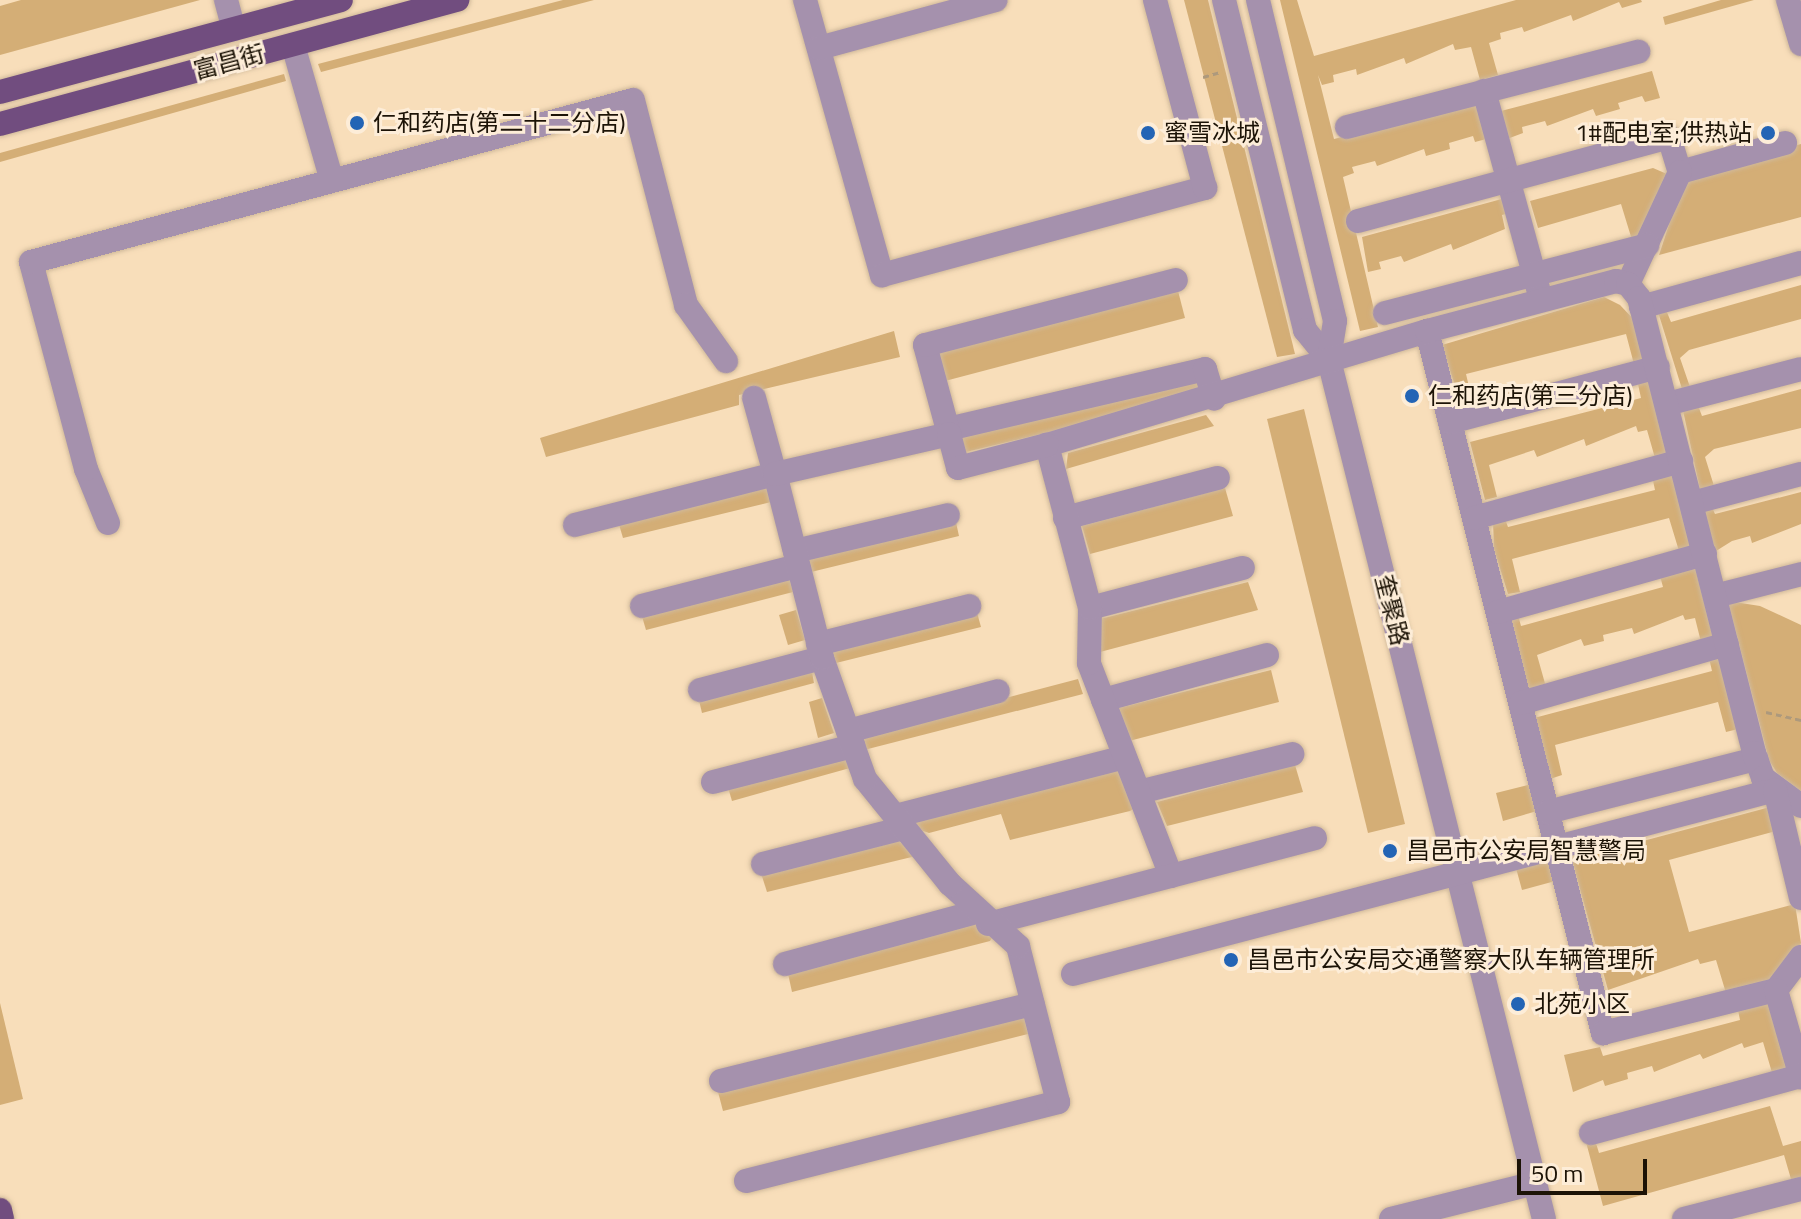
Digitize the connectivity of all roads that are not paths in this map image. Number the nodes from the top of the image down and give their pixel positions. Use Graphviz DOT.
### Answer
graph roads {
  1 [pos="226,0"];
  2 [pos="341,0"];
  3 [pos="457,0"];
  4 [pos="805,0"];
  5 [pos="996,0"];
  6 [pos="1155,0"];
  7 [pos="1224,0"];
  8 [pos="1258,0"];
  9 [pos="1788,0"];
  10 [pos="234,29"];
  11 [pos="1801,44"];
  12 [pos="293,45"];
  13 [pos="819,48"];
  14 [pos="1638,52"];
  15 [pos="1484,91"];
  16 [pos="0,92"];
  17 [pos="0,124"];
  18 [pos="1347,127"];
  19 [pos="1785,143"];
  20 [pos="1680,172"];
  21 [pos="1508,178"];
  22 [pos="332,181"];
  23 [pos="1358,221"];
  24 [pos="1647,245"];
  25 [pos="1801,263"];
  26 [pos="1534,274"];
  27 [pos="1176,280"];
  28 [pos="1628,284"];
  29 [pos="1541,300"];
  30 [pos="1641,307"];
  31 [pos="1385,313"];
  32 [pos="1427,331"];
  33 [pos="1329,360"];
  34 [pos="726,361"];
  35 [pos="1658,367"];
  36 [pos="1801,369"];
  37 [pos="754,398"];
  38 [pos="1214,399"];
  39 [pos="1667,404"];
  40 [pos="1450,422"];
  41 [pos="949,432"];
  42 [pos="1047,445"];
  43 [pos="1681,461"];
  44 [pos="775,474"];
  45 [pos="1801,474"];
  46 [pos="1218,478"];
  47 [pos="1692,503"];
  48 [pos="948,515"];
  49 [pos="1065,518"];
  50 [pos="1474,518"];
  51 [pos="108,523"];
  52 [pos="575,525"];
  53 [pos="1705,554"];
  54 [pos="796,558"];
  55 [pos="1243,568"];
  56 [pos="1801,574"];
  57 [pos="1715,596"];
  58 [pos="642,606"];
  59 [pos="969,606"];
  60 [pos="1090,608"];
  61 [pos="1498,612"];
  62 [pos="1727,644"];
  63 [pos="820,651"];
  64 [pos="1267,655"];
  65 [pos="700,690"];
  66 [pos="998,691"];
  67 [pos="1103,700"];
  68 [pos="1521,703"];
  69 [pos="850,738"];
  70 [pos="1292,754"];
  71 [pos="1125,757"];
  72 [pos="1756,759"];
  73 [pos="713,782"];
  74 [pos="1775,790"];
  75 [pos="1139,792"];
  76 [pos="1801,806"];
  77 [pos="1548,812"];
  78 [pos="900,822"];
  79 [pos="1315,838"];
  80 [pos="1558,847"];
  81 [pos="763,864"];
  82 [pos="1458,874"];
  83 [pos="1171,876"];
  84 [pos="1801,898"];
  85 [pos="982,918"];
  86 [pos="1801,957"];
  87 [pos="785,964"];
  88 [pos="1073,974"];
  89 [pos="1776,990"];
  90 [pos="1033,1004"];
  91 [pos="1801,1077"];
  92 [pos="721,1081"];
  93 [pos="1591,1133"];
  94 [pos="746,1181"];
  95 [pos="1535,1183"];
  96 [pos="1801,1189"];
  97 [pos="0,1210"];
  98 [pos="2,1219"];
  99 [pos="1391,1219"];
  100 [pos="1544,1219"];
  101 [pos="1684,1219"];
  1 -- 10 [label="street"];
  2 -- 10 [label="main road, 富昌街"];
  3 -- 12 [label="main road, 富昌街"];
  4 -- 13 [label="street"];
  5 -- 13 [label="street"];
  6 -- 13 [label="street"];
  7 -- 33 [label="street"];
  8 -- 33 [label="street, 奎聚路"];
  9 -- 11 [label="street"];
  10 -- 16 [label="main road, 富昌街"];
  12 -- 17 [label="main road, 富昌街"];
  12 -- 22 [label="street"];
  14 -- 15 [label="street"];
  15 -- 18 [label="street"];
  15 -- 21 [label="street"];
  19 -- 20 [label="street"];
  20 -- 21 [label="street"];
  20 -- 24 [label="street"];
  21 -- 23 [label="street"];
  21 -- 26 [label="street"];
  22 -- 34 [label="street"];
  22 -- 51 [label="street"];
  24 -- 26 [label="street"];
  24 -- 28 [label="street"];
  25 -- 30 [label="street"];
  26 -- 29 [label="street"];
  26 -- 31 [label="street"];
  27 -- 41 [label="street"];
  28 -- 29 [label="street"];
  28 -- 30 [label="street"];
  29 -- 32 [label="street"];
  30 -- 35 [label="street"];
  32 -- 33 [label="street"];
  32 -- 40 [label="street"];
  33 -- 38 [label="street"];
  33 -- 82 [label="street, 奎聚路"];
  35 -- 39 [label="street"];
  35 -- 40 [label="street"];
  36 -- 39 [label="street"];
  37 -- 44 [label="street"];
  38 -- 41 [label="street"];
  38 -- 42 [label="street"];
  39 -- 43 [label="street"];
  40 -- 50 [label="street"];
  41 -- 42 [label="street"];
  41 -- 44 [label="street"];
  42 -- 49 [label="street"];
  43 -- 47 [label="street"];
  43 -- 50 [label="street"];
  44 -- 52 [label="street"];
  44 -- 54 [label="street"];
  45 -- 47 [label="street"];
  46 -- 49 [label="street"];
  47 -- 53 [label="street"];
  48 -- 54 [label="street"];
  49 -- 60 [label="street"];
  50 -- 61 [label="street"];
  53 -- 57 [label="street"];
  53 -- 61 [label="street"];
  54 -- 58 [label="street"];
  54 -- 63 [label="street"];
  55 -- 60 [label="street"];
  56 -- 57 [label="street"];
  57 -- 62 [label="street"];
  59 -- 63 [label="street"];
  60 -- 67 [label="street"];
  61 -- 68 [label="street"];
  62 -- 68 [label="street"];
  62 -- 72 [label="street"];
  63 -- 65 [label="street"];
  63 -- 69 [label="street"];
  64 -- 67 [label="street"];
  66 -- 69 [label="street"];
  67 -- 71 [label="street"];
  68 -- 77 [label="street"];
  69 -- 73 [label="street"];
  69 -- 78 [label="street"];
  70 -- 75 [label="street"];
  71 -- 75 [label="street"];
  71 -- 78 [label="street"];
  72 -- 74 [label="street"];
  72 -- 77 [label="street"];
  74 -- 76 [label="street"];
  74 -- 80 [label="street"];
  74 -- 84 [label="street"];
  75 -- 83 [label="street"];
  77 -- 80 [label="street"];
  78 -- 81 [label="street"];
  78 -- 85 [label="street"];
  79 -- 83 [label="street"];
  80 -- 82 [label="street"];
  80 -- 89 [label="street"];
  82 -- 88 [label="street"];
  82 -- 95 [label="street, 奎聚路"];
  83 -- 85 [label="street"];
  85 -- 87 [label="street"];
  85 -- 90 [label="street"];
  86 -- 89 [label="street"];
  89 -- 91 [label="street"];
  90 -- 92 [label="street"];
  90 -- 94 [label="street"];
  91 -- 93 [label="street"];
  95 -- 99 [label="street"];
  95 -- 100 [label="street, 奎聚路"];
  96 -- 101 [label="street"];
  97 -- 98 [label="main road"];
}
